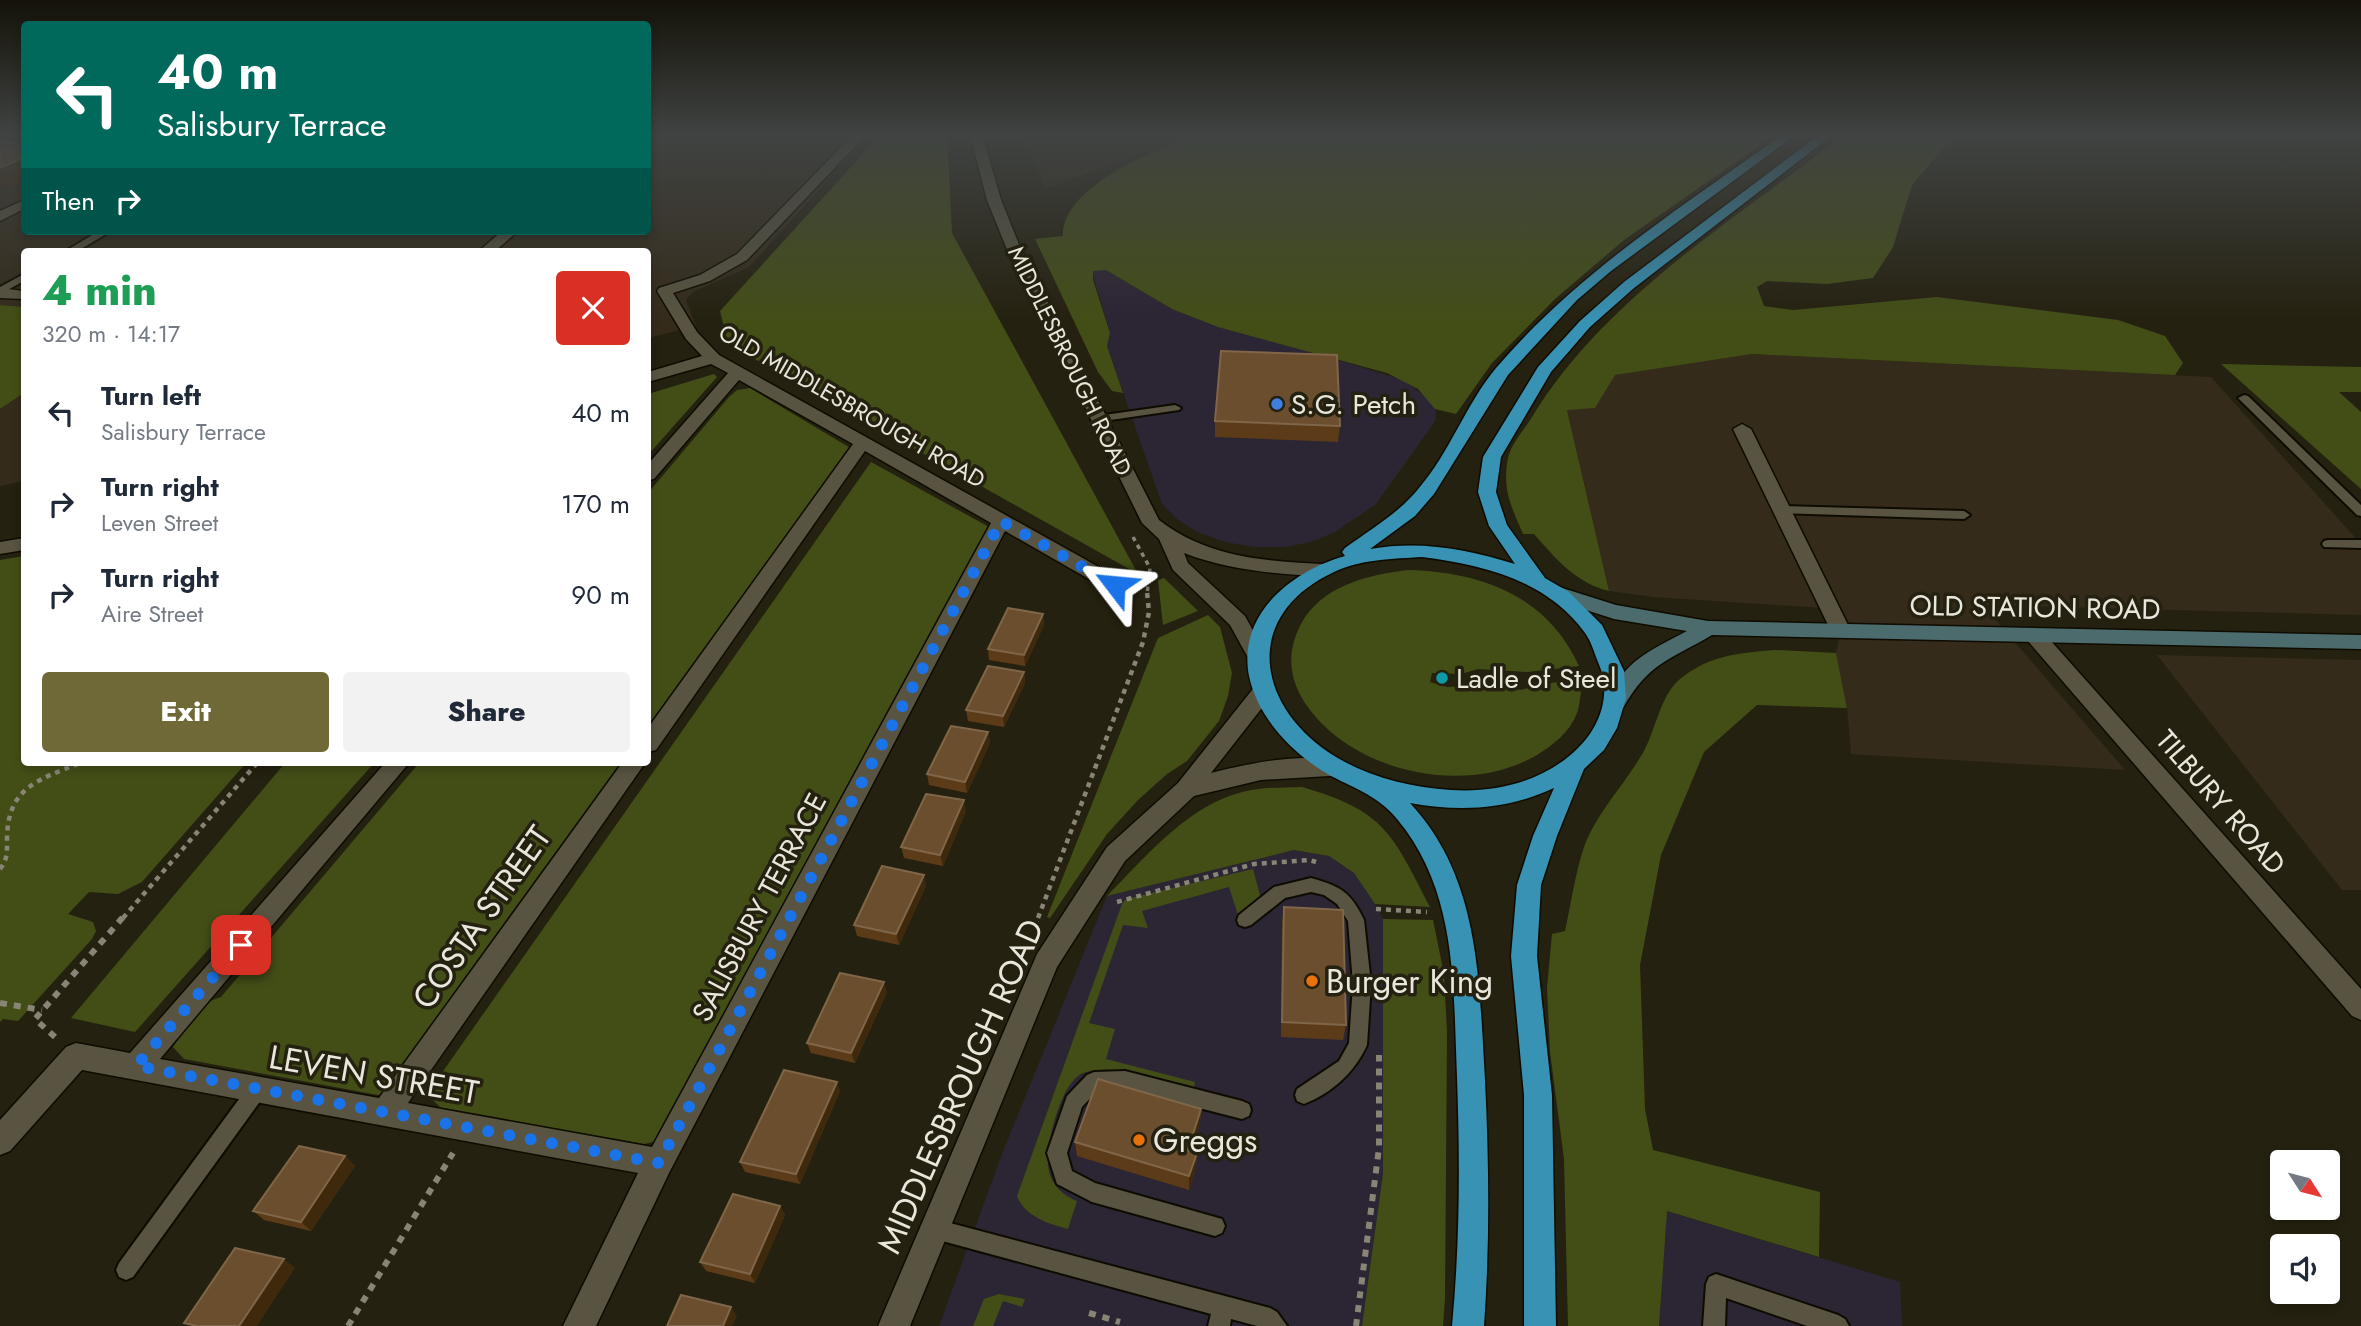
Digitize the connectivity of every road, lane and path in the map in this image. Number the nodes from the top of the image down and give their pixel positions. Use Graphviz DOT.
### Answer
graph roads {
  1 [pos="801,196"];
  2 [pos="993,196"];
  3 [pos="1706,196"];
  4 [pos="1746,196"];
  5 [pos="21,206"];
  6 [pos="0,217"];
  7 [pos="99,235"];
  8 [pos="506,235"];
  9 [pos="76,248"];
  10 [pos="490,248"];
  11 [pos="21,279"];
  12 [pos="664,290"];
  13 [pos="0,292"];
  14 [pos="651,294"];
  15 [pos="21,295"];
  16 [pos="713,358"];
  17 [pos="738,371"];
  18 [pos="651,376"];
  19 [pos="2244,398"];
  20 [pos="1175,408"];
  21 [pos="1097,419"];
  22 [pos="1742,429"];
  23 [pos="863,442"];
  24 [pos="651,472"];
  25 [pos="1782,510"];
  26 [pos="2361,511"];
  27 [pos="1964,515"];
  28 [pos="1001,521"];
  29 [pos="1168,540"];
  30 [pos="21,544"];
  31 [pos="2328,544"];
  32 [pos="2361,544"];
  33 [pos="0,548"];
  34 [pos="1328,566"];
  35 [pos="1537,581"];
  36 [pos="1115,585"];
  37 [pos="1556,593"];
  38 [pos="1708,628"];
  39 [pos="1841,631"];
  40 [pos="2035,636"];
  41 [pos="2361,642"];
  42 [pos="1258,659"];
  43 [pos="1264,690"];
  44 [pos="1615,702"];
  45 [pos="651,740"];
  46 [pos="73,766"];
  47 [pos="254,766"];
  48 [pos="395,766"];
  49 [pos="632,766"];
  50 [pos="1574,767"];
  51 [pos="1338,769"];
  52 [pos="1377,786"];
  53 [pos="1186,789"];
  54 [pos="0,869"];
  55 [pos="1362,908"];
  56 [pos="1456,914"];
  57 [pos="1245,920"];
  58 [pos="0,1003"];
  59 [pos="2361,1008"];
  60 [pos="43,1010"];
  61 [pos="76,1056"];
  62 [pos="136,1066"];
  63 [pos="257,1090"];
  64 [pos="1304,1095"];
  65 [pos="386,1111"];
  66 [pos="1242,1111"];
  67 [pos="469,1126"];
  68 [pos="0,1141"];
  69 [pos="659,1163"];
  70 [pos="1216,1226"];
  71 [pos="935,1229"];
  72 [pos="126,1270"];
  73 [pos="1088,1313"];
  74 [pos="1221,1316"];
  75 [pos="1120,1322"];
  76 [pos="1273,1322"];
  77 [pos="348,1326"];
  78 [pos="579,1326"];
  79 [pos="894,1326"];
  80 [pos="1468,1326"];
  81 [pos="1540,1326"];
  82 [pos="1714,1326"];
  83 [pos="1838,1326"];
  1 -- 12 [label="street"];
  2 -- 21 [label="street, MIDDLESBROUGH ROAD"];
  3 -- 34 [label="highway"];
  4 -- 35 [label="highway"];
  5 -- 6 [label="street"];
  7 -- 9 [label="lane"];
  8 -- 10 [label="street"];
  11 -- 13 [label="lane"];
  12 -- 14 [label="street"];
  12 -- 16 [label="street, OLD MIDDLESBROUGH ROAD"];
  13 -- 15 [label="street"];
  16 -- 17 [label="street, OLD MIDDLESBROUGH ROAD"];
  16 -- 18 [label="street"];
  17 -- 23 [label="street, OLD MIDDLESBROUGH ROAD"];
  17 -- 24 [label="street"];
  19 -- 26 [label="lane"];
  20 -- 21 [label="lane"];
  21 -- 29 [label="street, MIDDLESBROUGH ROAD"];
  22 -- 25 [label="street"];
  23 -- 28 [label="street, OLD MIDDLESBROUGH ROAD"];
  23 -- 45 [label="street"];
  25 -- 27 [label="lane"];
  25 -- 39 [label="street"];
  28 -- 36 [label="street, OLD MIDDLESBROUGH ROAD"];
  28 -- 69 [label="street, SALISBURY TERRACE"];
  29 -- 34 [label="street"];
  29 -- 42 [label="street, MIDDLESBROUGH ROAD"];
  30 -- 33 [label="street"];
  31 -- 32 [label="lane"];
  34 -- 35 [label="highway"];
  34 -- 42 [label="highway"];
  35 -- 37 [label="highway"];
  37 -- 38 [label="main road, OLD STATION ROAD"];
  37 -- 44 [label="highway"];
  38 -- 39 [label="main road, OLD STATION ROAD"];
  38 -- 44 [label="main road, OLD STATION ROAD"];
  39 -- 40 [label="main road, OLD STATION ROAD"];
  40 -- 41 [label="main road, OLD STATION ROAD"];
  40 -- 59 [label="street, TILBURY ROAD"];
  42 -- 43 [label="highway"];
  43 -- 51 [label="highway"];
  43 -- 53 [label="street, MIDDLESBROUGH ROAD"];
  44 -- 50 [label="highway"];
  46 -- 54 [label="path"];
  47 -- 60 [label="path"];
  48 -- 62 [label="street"];
  49 -- 65 [label="street, COSTA STREET"];
  50 -- 52 [label="highway"];
  50 -- 81 [label="highway"];
  51 -- 52 [label="highway"];
  51 -- 53 [label="street, MIDDLESBROUGH ROAD"];
  52 -- 56 [label="highway"];
  53 -- 71 [label="street, MIDDLESBROUGH ROAD"];
  55 -- 56 [label="path"];
  56 -- 80 [label="highway"];
  57 -- 64 [label="lane"];
  58 -- 60 [label="path"];
  60 -- 61 [label="path"];
  61 -- 62 [label="street, LEVEN STREET"];
  61 -- 68 [label="street"];
  62 -- 63 [label="street, LEVEN STREET"];
  63 -- 65 [label="street, LEVEN STREET"];
  63 -- 72 [label="lane"];
  65 -- 67 [label="street, LEVEN STREET"];
  66 -- 70 [label="lane"];
  67 -- 69 [label="street, LEVEN STREET"];
  67 -- 77 [label="path"];
  69 -- 78 [label="street, SALISBURY TERRACE"];
  71 -- 74 [label="lane"];
  71 -- 79 [label="street, MIDDLESBROUGH ROAD"];
  73 -- 75 [label="path"];
  74 -- 76 [label="lane"];
  82 -- 83 [label="lane"];
}
